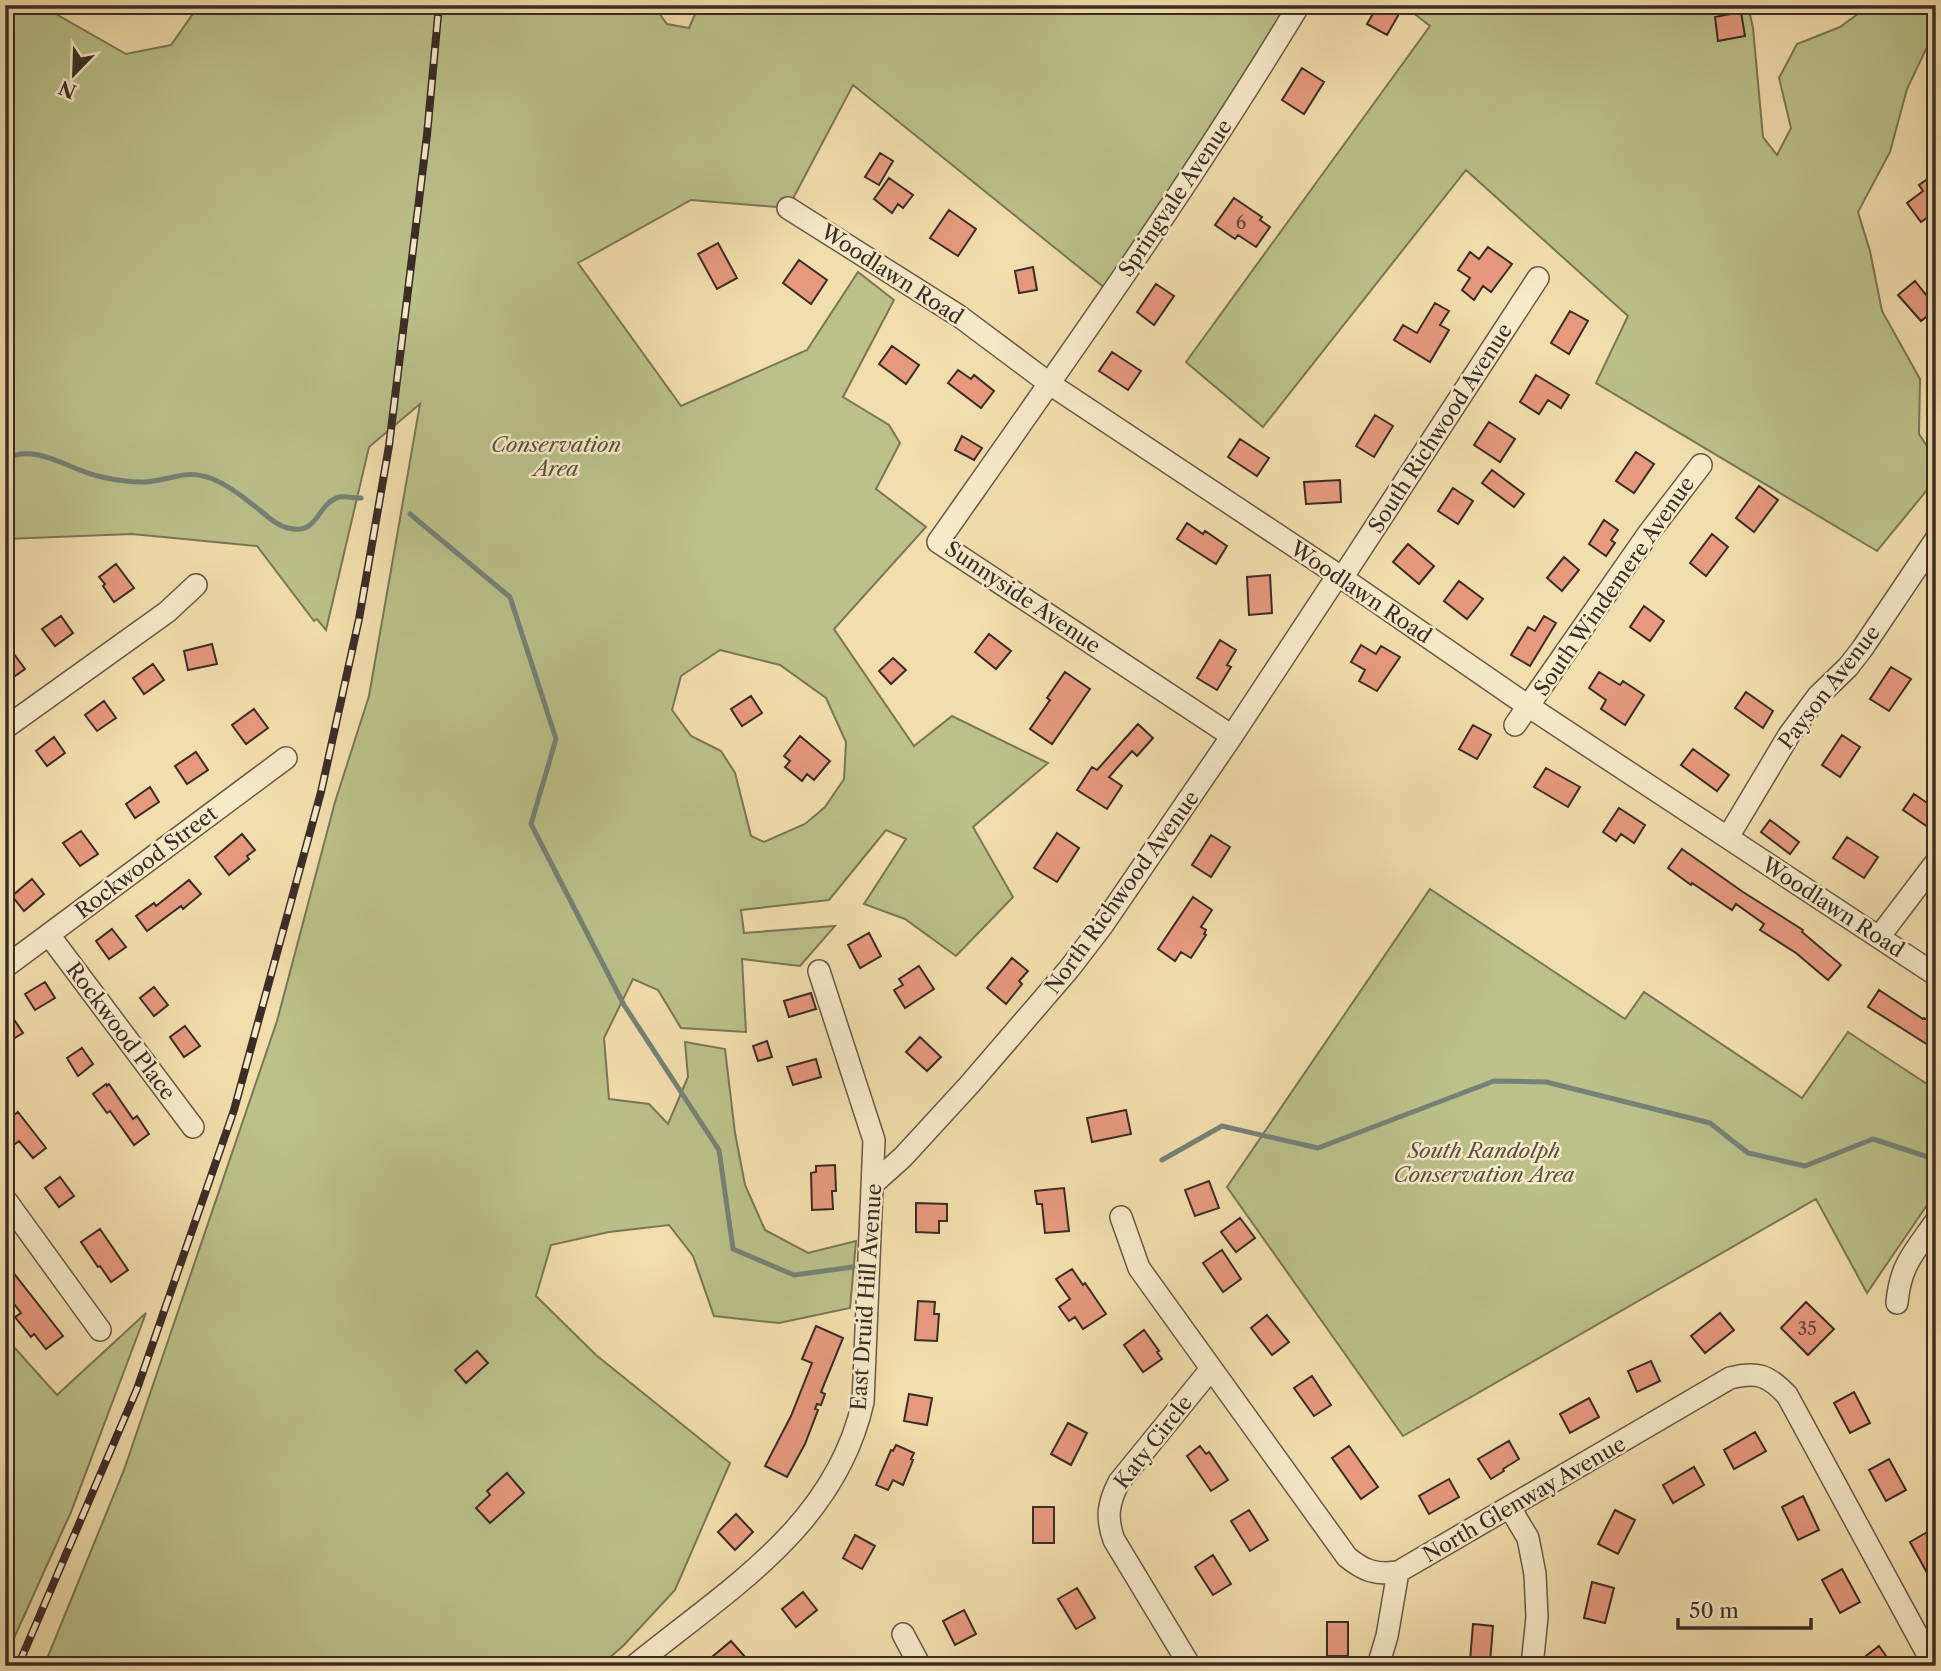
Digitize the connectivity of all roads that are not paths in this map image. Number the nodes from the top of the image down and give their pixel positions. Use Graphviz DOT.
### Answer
graph roads {
  1 [pos="1296,10"];
  2 [pos="788,208"];
  3 [pos="1538,278"];
  4 [pos="1049,384"];
  5 [pos="1701,465"];
  6 [pos="1936,539"];
  7 [pos="1340,577"];
  8 [pos="196,585"];
  9 [pos="1528,706"];
  10 [pos="1516,725"];
  11 [pos="5,728"];
  12 [pos="1233,736"];
  13 [pos="286,758"];
  14 [pos="1728,837"];
  15 [pos="1936,862"];
  16 [pos="49,934"];
  17 [pos="1879,937"];
  18 [pos="5,967"];
  19 [pos="819,971"];
  20 [pos="1936,975"];
  21 [pos="193,1127"];
  22 [pos="874,1183"];
  23 [pos="5,1199"];
  24 [pos="1121,1217"];
  25 [pos="1936,1221"];
  26 [pos="12,1224"];
  27 [pos="1897,1303"];
  28 [pos="100,1329"];
  29 [pos="1211,1368"];
  30 [pos="1510,1508"];
  31 [pos="1398,1572"];
  32 [pos="902,1634"];
  33 [pos="634,1666"];
  34 [pos="920,1666"];
  35 [pos="1190,1666"];
  36 [pos="1378,1666"];
  37 [pos="1532,1666"];
  38 [pos="1934,1666"];
  1 -- 4 [label="street, Springvale Avenue"];
  2 -- 4 [label="street, Woodlawn Road"];
  3 -- 7 [label="street, South Richwood Avenue"];
  4 -- 7 [label="street, Woodlawn Road"];
  4 -- 12 [label="street, Sunnyside Avenue"];
  5 -- 9 [label="street, South Windemere Avenue"];
  6 -- 14 [label="street, Payson Avenue"];
  7 -- 9 [label="street, Woodlawn Road"];
  7 -- 12 [label="street, North Richwood Avenue"];
  8 -- 11 [label="street"];
  9 -- 10 [label="street, South Windemere Avenue"];
  9 -- 14 [label="street, Woodlawn Road"];
  12 -- 22 [label="street, North Richwood Avenue"];
  13 -- 16 [label="street, Rockwood Street"];
  14 -- 17 [label="street, Woodlawn Road"];
  15 -- 17 [label="street"];
  16 -- 18 [label="street, Rockwood Street"];
  16 -- 21 [label="street, Rockwood Place"];
  17 -- 20 [label="street, Woodlawn Road"];
  19 -- 22 [label="street, East Druid Hill Avenue"];
  22 -- 33 [label="street, East Druid Hill Avenue"];
  23 -- 26 [label="street"];
  24 -- 29 [label="street, North Glenway Avenue"];
  25 -- 27 [label="street"];
  26 -- 28 [label="street"];
  29 -- 31 [label="street, North Glenway Avenue"];
  29 -- 35 [label="street, Katy Circle"];
  30 -- 31 [label="street, North Glenway Avenue"];
  30 -- 37 [label="street"];
  30 -- 38 [label="street, North Glenway Avenue"];
  31 -- 36 [label="street"];
  32 -- 34 [label="street"];
}
